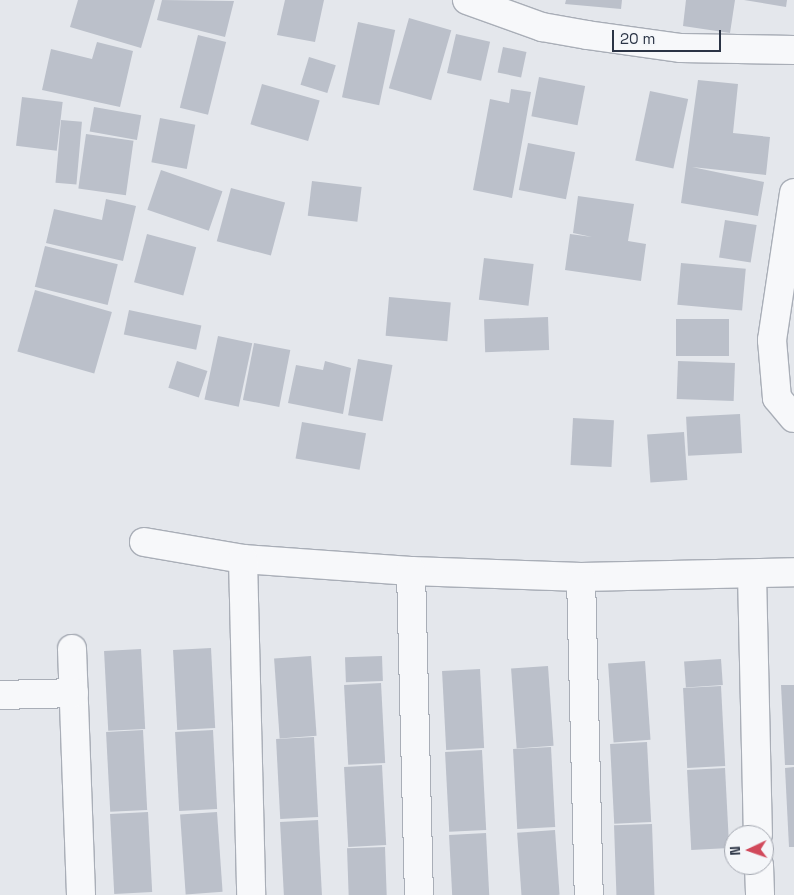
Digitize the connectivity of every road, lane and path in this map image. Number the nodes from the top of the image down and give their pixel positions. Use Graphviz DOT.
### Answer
graph roads {
  1 [pos="467,0"];
  2 [pos="794,50"];
  3 [pos="794,193"];
  4 [pos="794,418"];
  5 [pos="144,542"];
  6 [pos="243,559"];
  7 [pos="411,571"];
  8 [pos="794,572"];
  9 [pos="752,574"];
  10 [pos="581,577"];
  11 [pos="72,649"];
  12 [pos="74,693"];
  13 [pos="0,696"];
  14 [pos="758,825"];
  15 [pos="759,875"];
  16 [pos="81,895"];
  17 [pos="251,895"];
  18 [pos="419,895"];
  19 [pos="589,895"];
  20 [pos="760,895"];
  1 -- 2 [label="street"];
  3 -- 4 [label="street"];
  5 -- 6 [label="street"];
  6 -- 7 [label="street"];
  6 -- 17 [label="street"];
  7 -- 10 [label="street"];
  7 -- 18 [label="street"];
  8 -- 9 [label="street"];
  9 -- 10 [label="street"];
  9 -- 14 [label="street"];
  10 -- 19 [label="street"];
  11 -- 12 [label="street"];
  12 -- 13 [label="street"];
  12 -- 16 [label="street"];
  15 -- 20 [label="street"];
}
